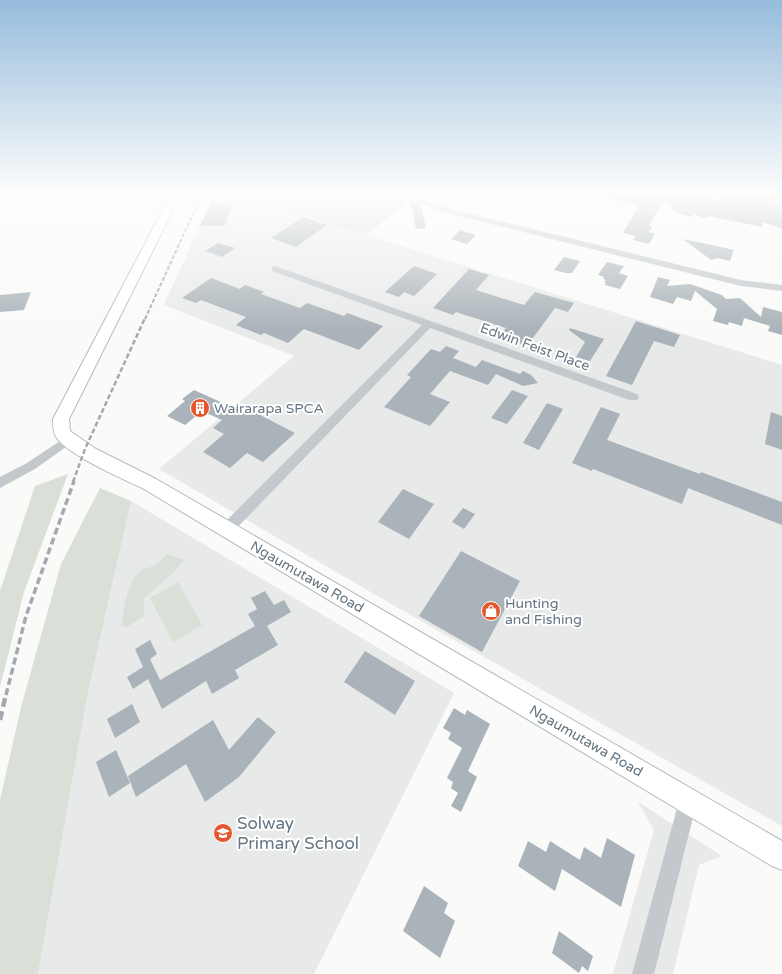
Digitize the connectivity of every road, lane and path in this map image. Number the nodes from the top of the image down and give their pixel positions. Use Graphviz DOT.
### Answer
graph roads {
  1 [pos="153,239"];
  2 [pos="564,239"];
  3 [pos="275,269"];
  4 [pos="782,288"];
  5 [pos="428,324"];
  6 [pos="633,397"];
  7 [pos="69,439"];
  8 [pos="3,478"];
  9 [pos="226,530"];
  10 [pos="688,801"];
  11 [pos="782,856"];
  12 [pos="643,974"];
  1 -- 7 [label="main road"];
  2 -- 4 [label="street"];
  3 -- 5 [label="street, Edwin Feist Place"];
  5 -- 6 [label="street, Edwin Feist Place"];
  5 -- 9 [label="street"];
  7 -- 8 [label="street"];
  7 -- 9 [label="main road, Ngaumutawa Road"];
  9 -- 10 [label="main road, Ngaumutawa Road"];
  10 -- 11 [label="main road, Ngaumutawa Road"];
  10 -- 12 [label="street"];
}
